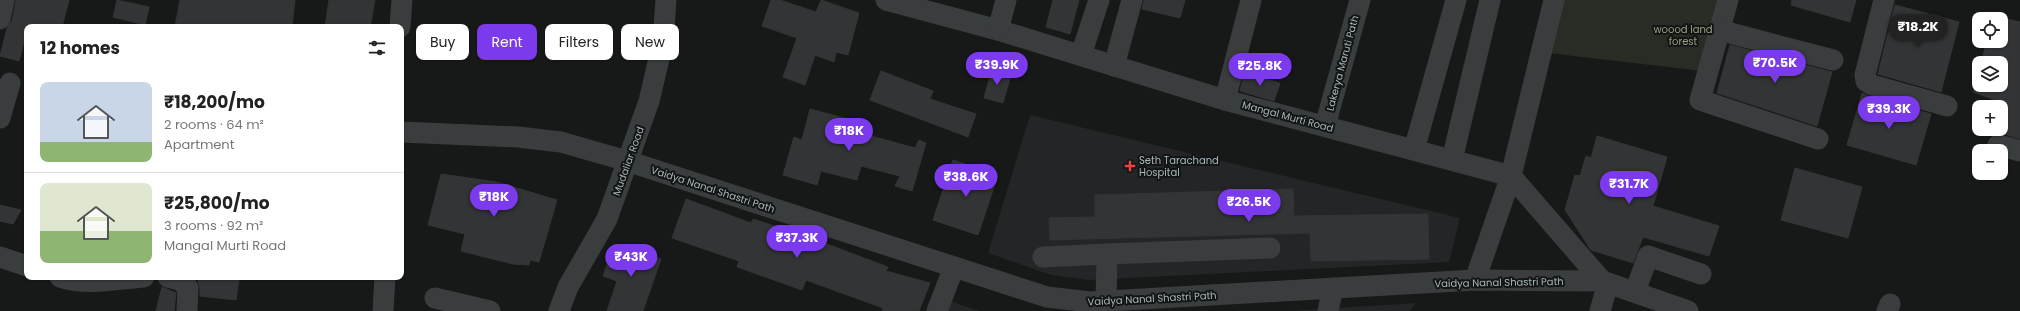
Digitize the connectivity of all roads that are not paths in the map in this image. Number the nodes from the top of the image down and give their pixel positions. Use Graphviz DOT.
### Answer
graph roads {
  1 [pos="4,0"];
  2 [pos="402,0"];
  3 [pos="666,0"];
  4 [pos="1006,0"];
  5 [pos="1099,0"];
  6 [pos="1132,0"];
  7 [pos="1251,0"];
  8 [pos="1360,0"];
  9 [pos="1456,0"];
  10 [pos="1490,0"];
  11 [pos="1554,0"];
  12 [pos="1728,0"];
  13 [pos="1884,0"];
  14 [pos="892,1"];
  15 [pos="0,19"];
  16 [pos="400,24"];
  17 [pos="998,30"];
  18 [pos="1719,30"];
  19 [pos="1081,55"];
  20 [pos="1833,60"];
  21 [pos="1114,66"];
  22 [pos="12,84"];
  23 [pos="1225,100"];
  24 [pos="1947,106"];
  25 [pos="0,118"];
  26 [pos="1325,126"];
  27 [pos="404,132"];
  28 [pos="1818,139"];
  29 [pos="2008,148"];
  30 [pos="1414,150"];
  31 [pos="2020,151"];
  32 [pos="1452,160"];
  33 [pos="627,161"];
  34 [pos="1511,176"];
  35 [pos="1270,248"];
  36 [pos="1107,254"];
  37 [pos="0,257"];
  38 [pos="1043,257"];
  39 [pos="24,265"];
  40 [pos="954,268"];
  41 [pos="1701,274"];
  42 [pos="180,280"];
  43 [pos="385,280"];
  44 [pos="1475,280"];
  45 [pos="1605,282"];
  46 [pos="1333,288"];
  47 [pos="1635,292"];
  48 [pos="435,298"];
  49 [pos="1106,301"];
  50 [pos="1046,304"];
  51 [pos="1146,305"];
  52 [pos="187,311"];
  53 [pos="383,311"];
  54 [pos="490,311"];
  55 [pos="559,311"];
  56 [pos="937,311"];
  57 [pos="1328,311"];
  58 [pos="1600,311"];
  59 [pos="1688,311"];
  1 -- 15 [label="street"];
  2 -- 16 [label="street"];
  3 -- 33 [label="street, Mudaliar Road"];
  4 -- 17 [label="street"];
  5 -- 19 [label="street"];
  6 -- 21 [label="street"];
  7 -- 23 [label="street"];
  8 -- 26 [label="street, Lakerya Maruti Path"];
  9 -- 30 [label="street"];
  10 -- 32 [label="street"];
  11 -- 34 [label="street"];
  12 -- 18 [label="street"];
  13 -- 24 [label="street"];
  14 -- 17 [label="street, Mangal Murti Road"];
  17 -- 19 [label="street, Mangal Murti Road"];
  18 -- 20 [label="street"];
  18 -- 28 [label="street"];
  19 -- 21 [label="street, Mangal Murti Road"];
  21 -- 23 [label="street, Mangal Murti Road"];
  22 -- 25 [label="street"];
  23 -- 26 [label="street, Mangal Murti Road"];
  26 -- 30 [label="street, Mangal Murti Road"];
  27 -- 33 [label="street, Vaidya Nanal Shastri Path"];
  29 -- 31 [label="street"];
  30 -- 32 [label="street, Mangal Murti Road"];
  32 -- 34 [label="street, Mangal Murti Road"];
  33 -- 40 [label="street, Vaidya Nanal Shastri Path"];
  33 -- 55 [label="street, Mudaliar Road"];
  34 -- 44 [label="street"];
  34 -- 45 [label="street"];
  35 -- 36 [label="street"];
  36 -- 38 [label="street"];
  36 -- 49 [label="street"];
  37 -- 39 [label="street"];
  40 -- 50 [label="street, Vaidya Nanal Shastri Path"];
  40 -- 56 [label="street"];
  41 -- 47 [label="street"];
  42 -- 52 [label="street"];
  43 -- 53 [label="street"];
  44 -- 45 [label="street, Vaidya Nanal Shastri Path"];
  44 -- 46 [label="street, Vaidya Nanal Shastri Path"];
  45 -- 47 [label="street"];
  45 -- 58 [label="street"];
  46 -- 51 [label="street, Vaidya Nanal Shastri Path"];
  46 -- 57 [label="street"];
  47 -- 59 [label="street"];
  48 -- 54 [label="street"];
  49 -- 50 [label="street, Vaidya Nanal Shastri Path"];
  49 -- 51 [label="street, Vaidya Nanal Shastri Path"];
}
